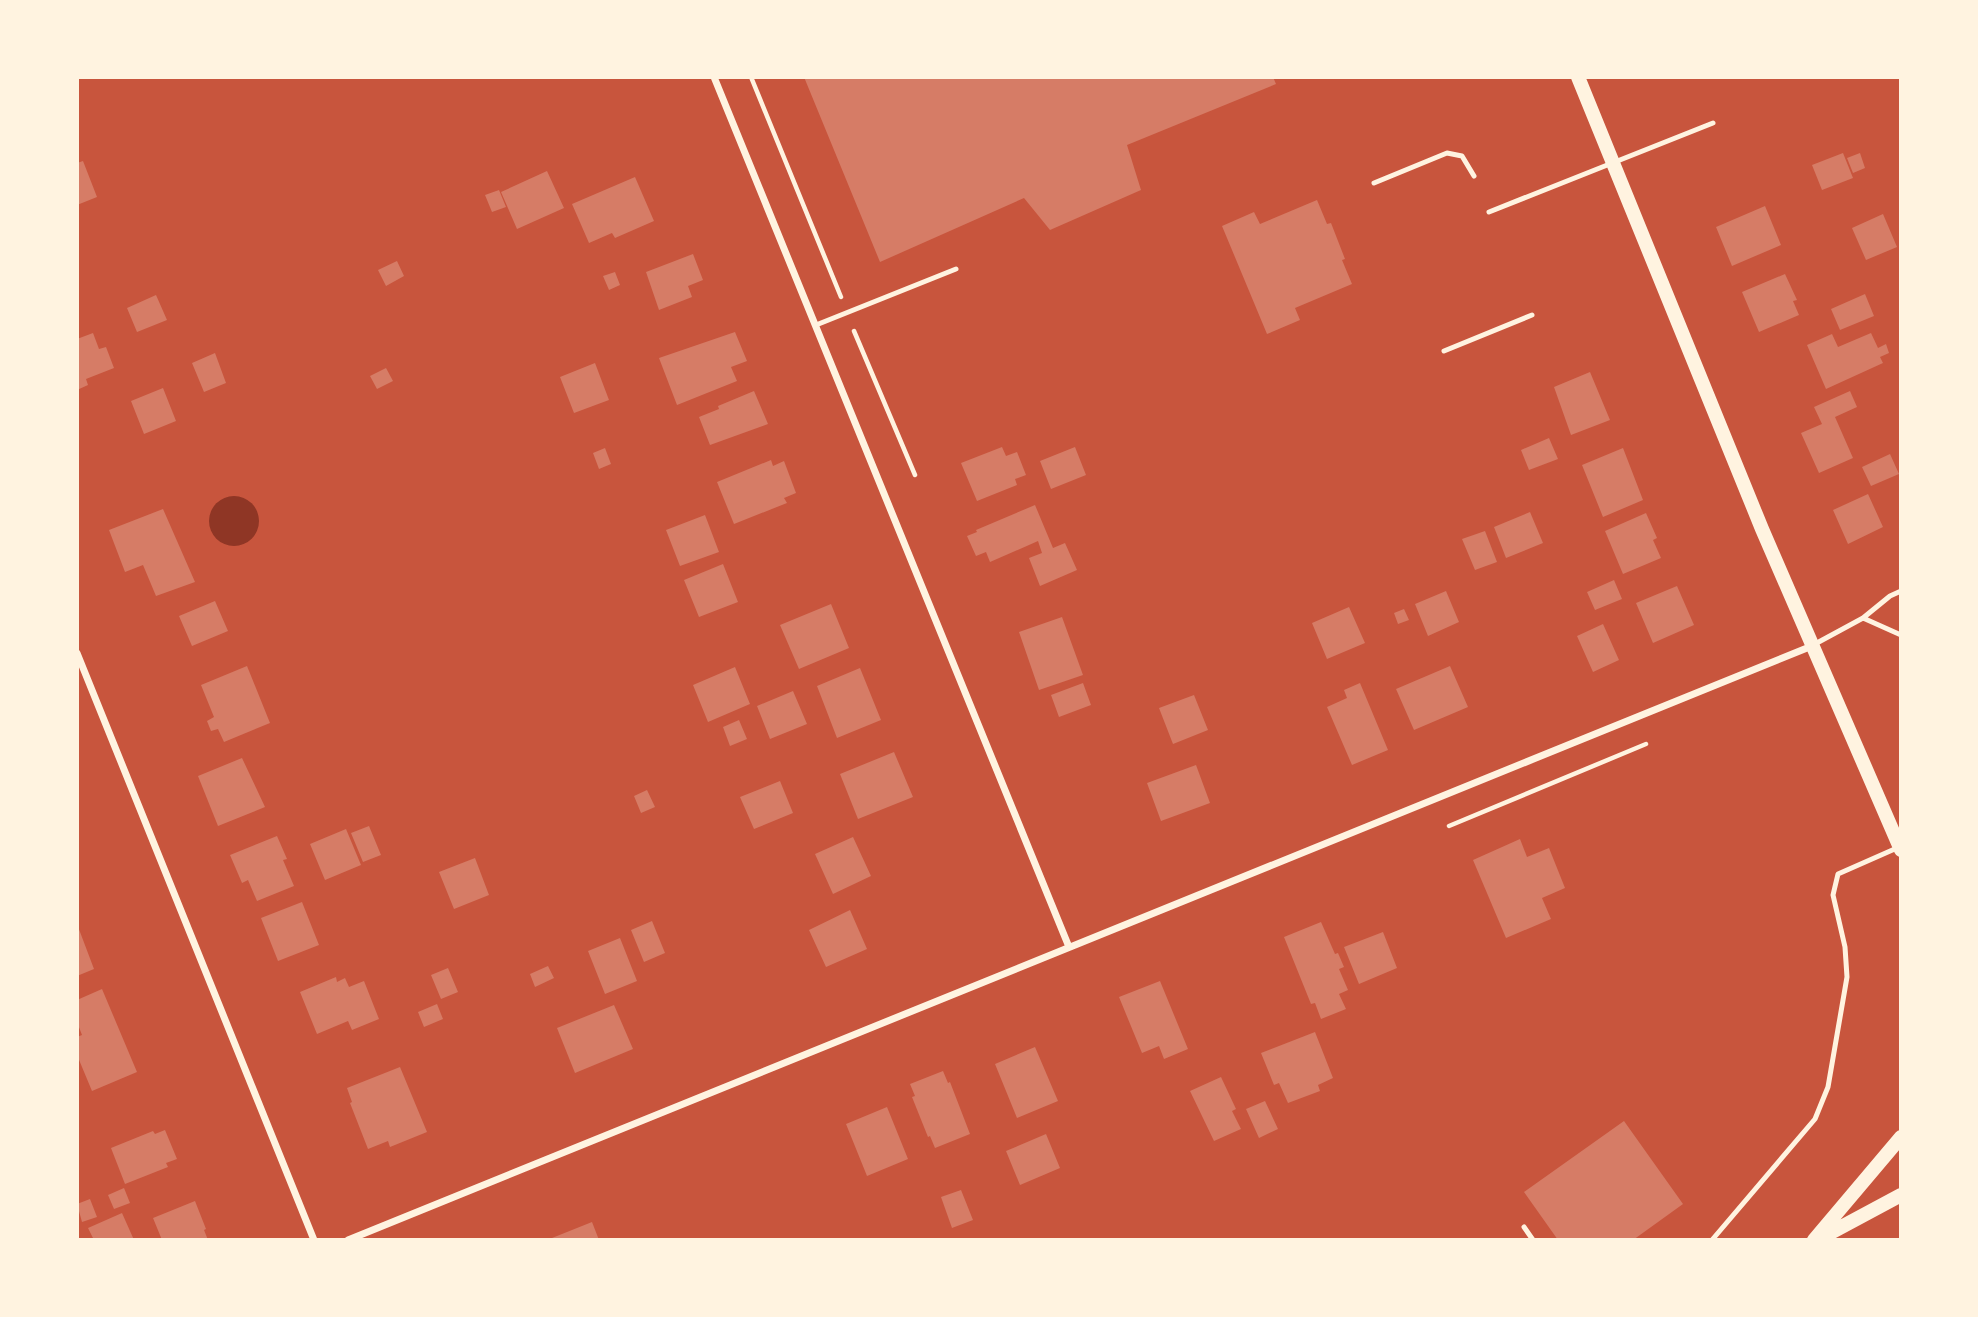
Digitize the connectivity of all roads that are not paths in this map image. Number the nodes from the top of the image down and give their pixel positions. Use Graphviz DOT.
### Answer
graph roads {
  1 [pos="714,77"];
  2 [pos="1578,77"];
  3 [pos="1713,123"];
  4 [pos="1613,164"];
  5 [pos="1474,176"];
  6 [pos="1374,183"];
  7 [pos="1489,212"];
  8 [pos="956,269"];
  9 [pos="1532,315"];
  10 [pos="816,326"];
  11 [pos="1444,351"];
  12 [pos="1901,591"];
  13 [pos="1863,618"];
  14 [pos="1901,635"];
  15 [pos="1812,645"];
  16 [pos="77,653"];
  17 [pos="1900,848"];
  18 [pos="1069,947"];
  19 [pos="1901,1138"];
  20 [pos="1901,1195"];
  21 [pos="1524,1227"];
  22 [pos="314,1240"];
  23 [pos="348,1240"];
  24 [pos="1533,1240"];
  25 [pos="1712,1240"];
  26 [pos="1816,1240"];
  1 -- 10 [label="street"];
  2 -- 4 [label="main road"];
  3 -- 4 [label="lane"];
  4 -- 7 [label="lane"];
  4 -- 15 [label="main road"];
  5 -- 6 [label="lane"];
  8 -- 10 [label="lane"];
  9 -- 11 [label="lane"];
  10 -- 18 [label="street"];
  12 -- 13 [label="lane"];
  13 -- 14 [label="lane"];
  13 -- 15 [label="lane"];
  15 -- 17 [label="main road"];
  15 -- 18 [label="street"];
  16 -- 22 [label="street"];
  17 -- 25 [label="lane"];
  18 -- 23 [label="street"];
  19 -- 26 [label="main road"];
  20 -- 26 [label="main road"];
  21 -- 24 [label="lane"];
}
